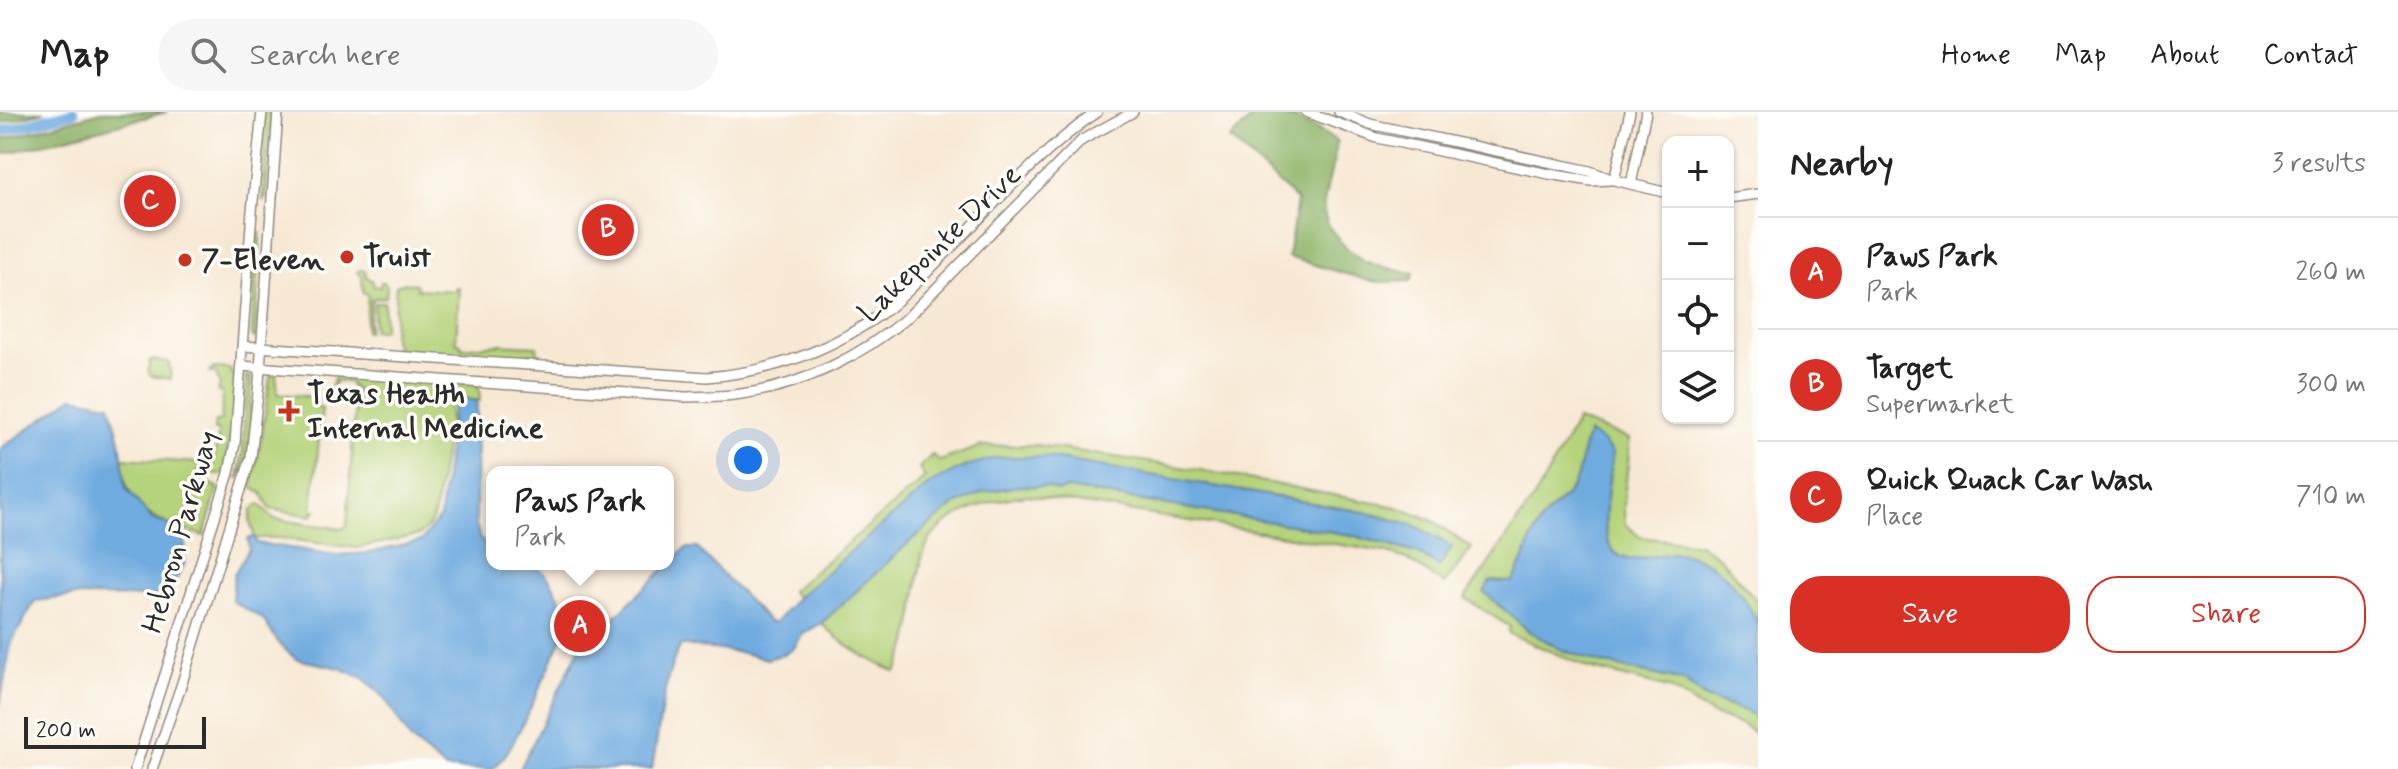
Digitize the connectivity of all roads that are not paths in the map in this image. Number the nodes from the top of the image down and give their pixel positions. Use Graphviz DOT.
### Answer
graph roads {
  1 [pos="262,112"];
  2 [pos="278,112"];
  3 [pos="1097,112"];
  4 [pos="1133,112"];
  5 [pos="1306,112"];
  6 [pos="1339,112"];
  7 [pos="1630,112"];
  8 [pos="1646,112"];
  9 [pos="1489,148"];
  10 [pos="1036,161"];
  11 [pos="1488,161"];
  12 [pos="1049,173"];
  13 [pos="1614,180"];
  14 [pos="1631,184"];
  15 [pos="1662,192"];
  16 [pos="1758,194"];
  17 [pos="1734,197"];
  18 [pos="917,282"];
  19 [pos="930,294"];
  20 [pos="243,346"];
  21 [pos="262,347"];
  22 [pos="824,347"];
  23 [pos="241,366"];
  24 [pos="832,366"];
  25 [pos="543,367"];
  26 [pos="260,368"];
  27 [pos="543,387"];
  28 [pos="225,486"];
  29 [pos="242,491"];
  30 [pos="164,679"];
  31 [pos="182,683"];
  32 [pos="160,690"];
  33 [pos="178,695"];
  34 [pos="135,769"];
  35 [pos="152,769"];
  1 -- 20 [label="main road, Hebron Parkway"];
  2 -- 21 [label="main road, Hebron Parkway"];
  3 -- 10 [label="main road, Lakepointe Drive"];
  4 -- 12 [label="main road, Lakepointe Drive"];
  5 -- 11 [label="main road"];
  6 -- 9 [label="main road"];
  7 -- 13 [label="main road"];
  8 -- 14 [label="main road"];
  9 -- 11 [label="main road"];
  9 -- 13 [label="main road"];
  10 -- 12 [label="main road"];
  10 -- 18 [label="main road, Lakepointe Drive"];
  11 -- 13 [label="main road"];
  12 -- 19 [label="main road, Lakepointe Drive"];
  13 -- 14 [label="main road"];
  14 -- 15 [label="main road"];
  16 -- 17 [label="main road"];
  18 -- 19 [label="main road"];
  18 -- 22 [label="main road, Lakepointe Drive"];
  19 -- 24 [label="main road, Lakepointe Drive"];
  20 -- 21 [label="main road, Lakepointe Drive"];
  20 -- 23 [label="main road, Hebron Parkway"];
  21 -- 25 [label="main road, Lakepointe Drive"];
  21 -- 26 [label="main road, Hebron Parkway"];
  22 -- 24 [label="main road"];
  22 -- 25 [label="main road, Lakepointe Drive"];
  23 -- 26 [label="main road, Lakepointe Drive"];
  23 -- 28 [label="main road, Hebron Parkway"];
  24 -- 27 [label="main road, Lakepointe Drive"];
  25 -- 27 [label="main road"];
  26 -- 27 [label="main road, Lakepointe Drive"];
  26 -- 29 [label="main road, Hebron Parkway"];
  28 -- 29 [label="main road"];
  28 -- 30 [label="main road, Hebron Parkway"];
  29 -- 31 [label="main road, Hebron Parkway"];
  30 -- 31 [label="main road"];
  30 -- 32 [label="main road, Hebron Parkway"];
  31 -- 33 [label="main road, Hebron Parkway"];
  32 -- 33 [label="main road"];
  32 -- 34 [label="main road, Hebron Parkway"];
  33 -- 35 [label="main road, Hebron Parkway"];
}
